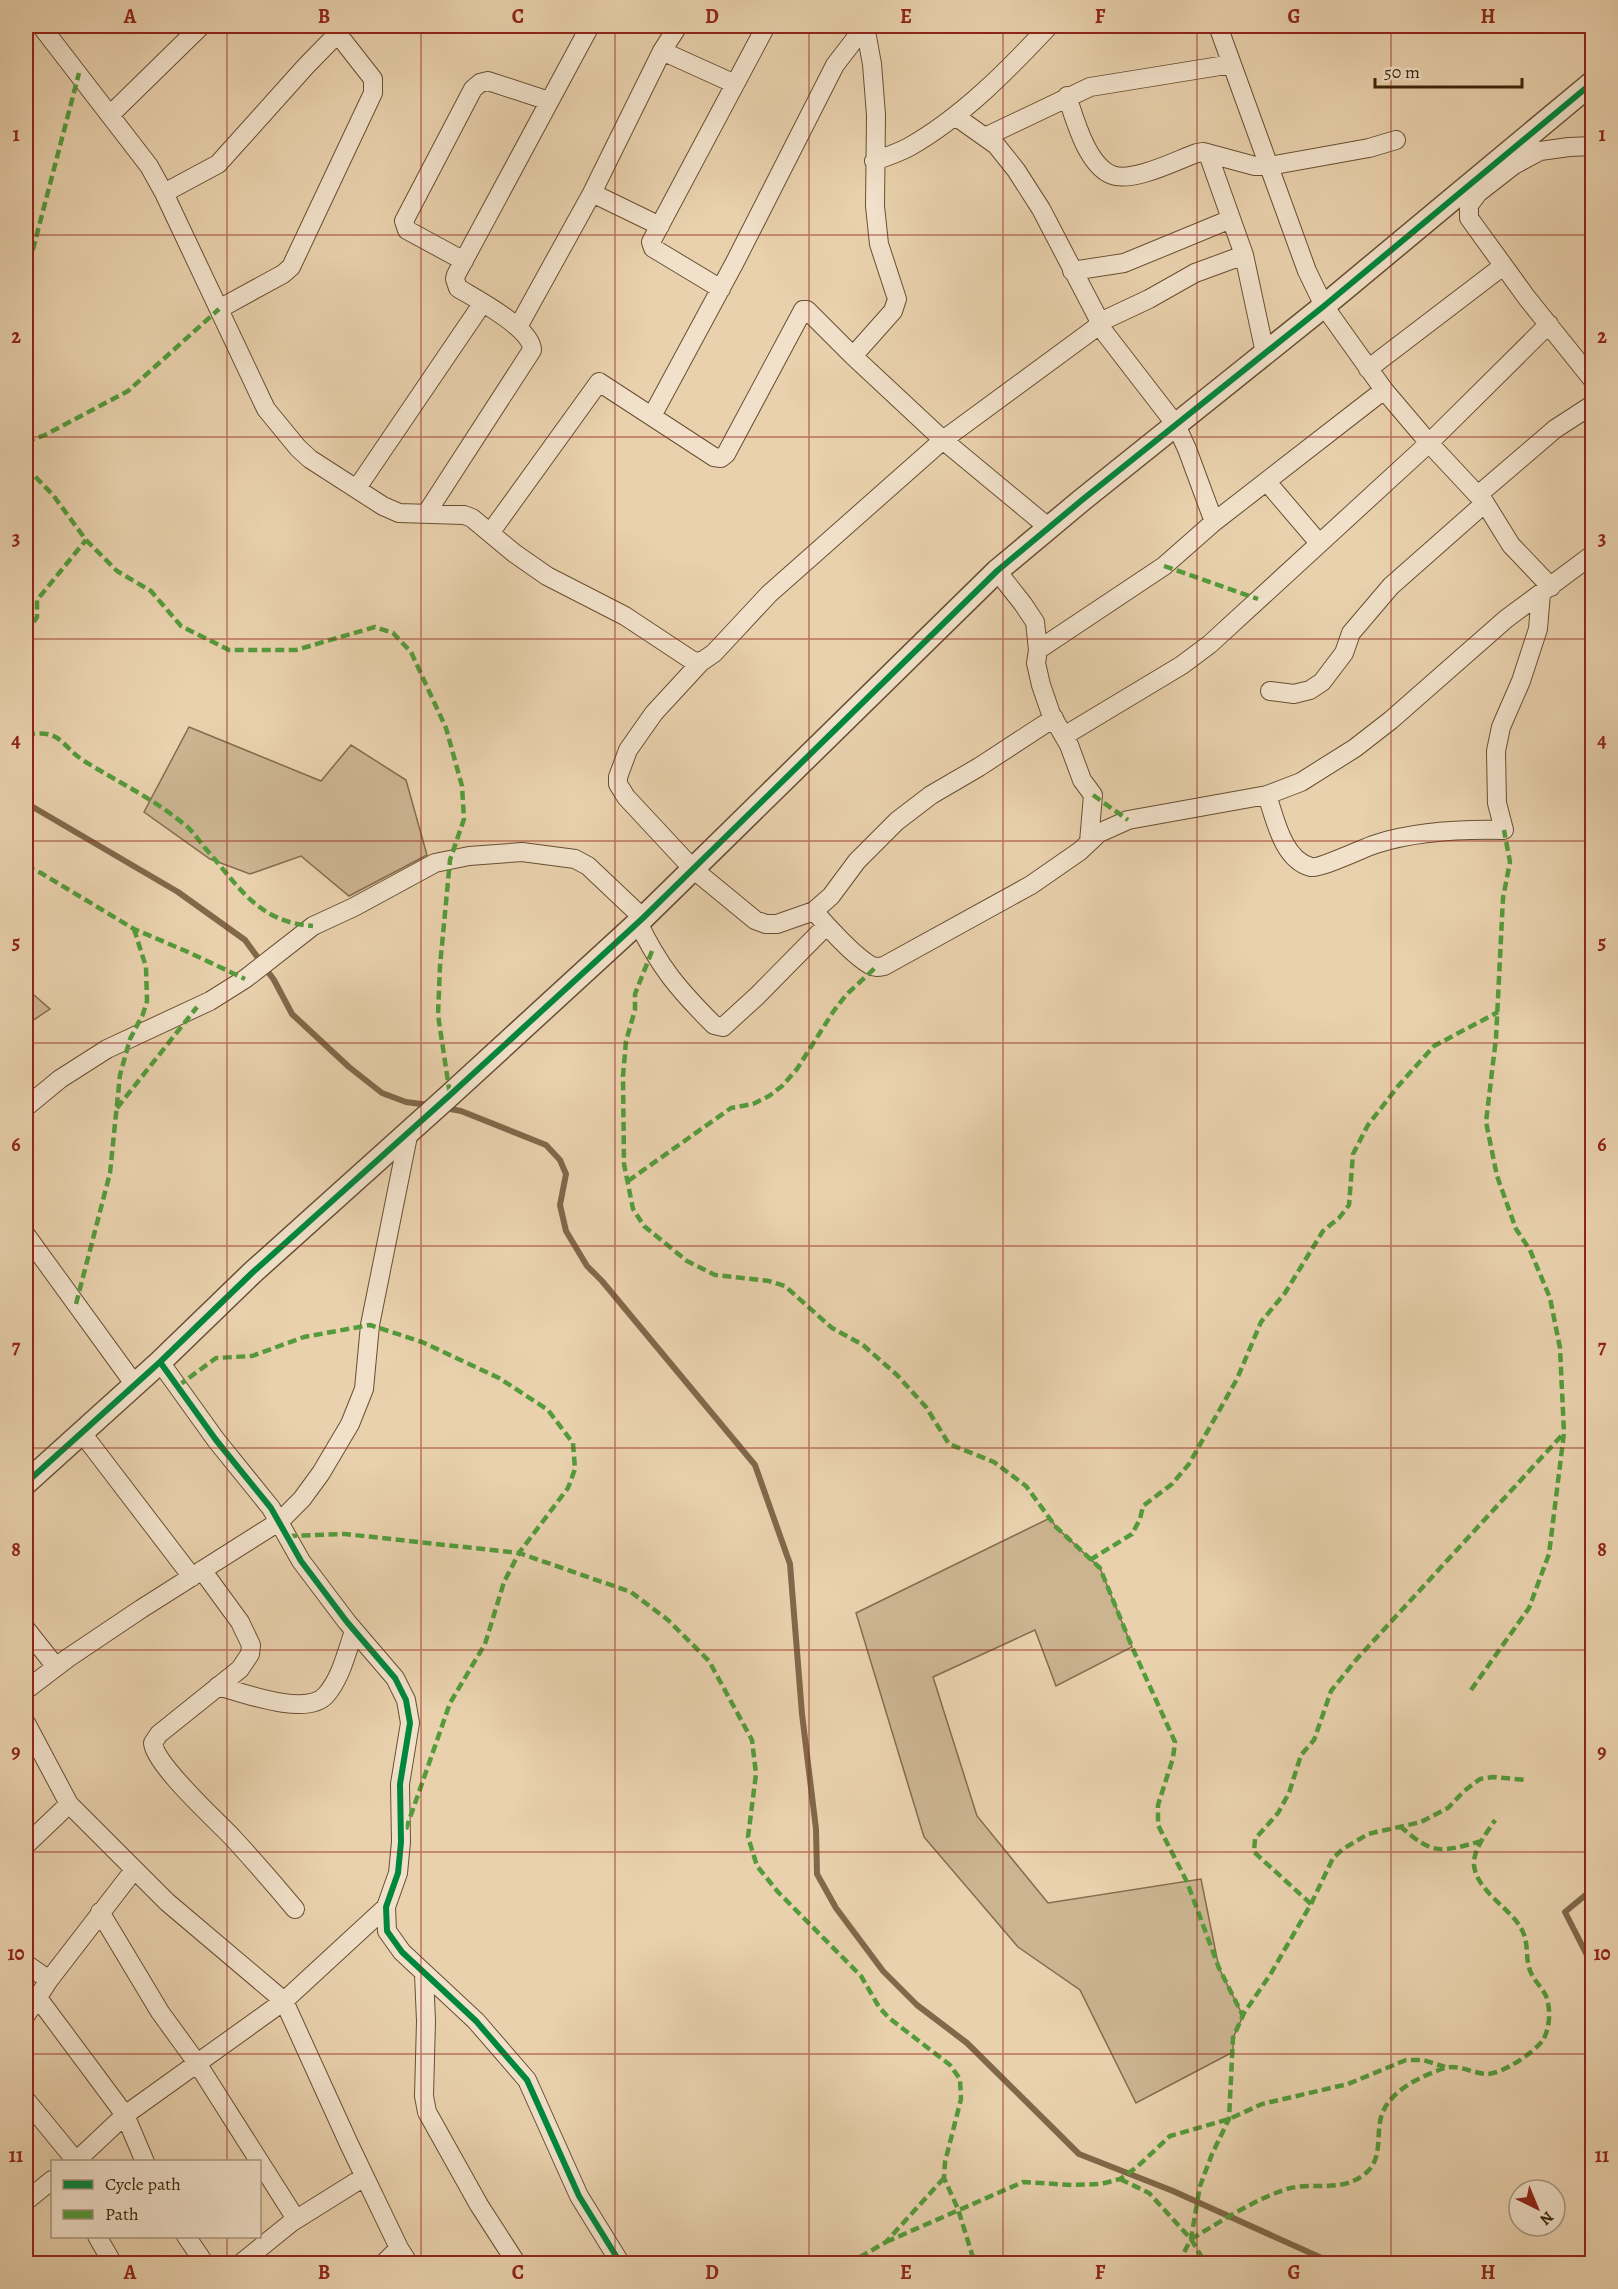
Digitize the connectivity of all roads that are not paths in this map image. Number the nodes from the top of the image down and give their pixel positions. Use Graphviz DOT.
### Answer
graph roads {
  1 [pos="201,26"];
  2 [pos="590,26"];
  3 [pos="678,26"];
  4 [pos="766,26"];
  5 [pos="1049,26"];
  6 [pos="1218,26"];
  7 [pos="49,28"];
  8 [pos="341,29"];
  9 [pos="662,51"];
  10 [pos="1232,64"];
  11 [pos="1593,83"];
  12 [pos="735,84"];
  13 [pos="1067,96"];
  14 [pos="549,101"];
  15 [pos="110,115"];
  16 [pos="954,116"];
  17 [pos="985,137"];
  18 [pos="1396,140"];
  19 [pos="1593,146"];
  20 [pos="1208,153"];
  21 [pos="874,161"];
  22 [pos="1269,165"];
  23 [pos="164,193"];
  24 [pos="592,193"];
  25 [pos="1231,219"];
  26 [pos="660,226"];
  27 [pos="1244,255"];
  28 [pos="464,261"];
  29 [pos="1503,266"];
  30 [pos="1072,271"];
  31 [pos="721,289"];
  32 [pos="482,304"];
  33 [pos="1324,306"];
  34 [pos="219,309"];
  35 [pos="1099,323"];
  36 [pos="1549,324"];
  37 [pos="518,327"];
  38 [pos="1265,353"];
  39 [pos="853,356"];
  40 [pos="1368,369"];
  41 [pos="1593,378"];
  42 [pos="1384,390"];
  43 [pos="1593,405"];
  44 [pos="652,416"];
  45 [pos="1176,425"];
  46 [pos="943,440"];
  47 [pos="1429,443"];
  48 [pos="1267,482"];
  49 [pos="357,488"];
  50 [pos="1482,499"];
  51 [pos="426,514"];
  52 [pos="1214,522"];
  53 [pos="1048,527"];
  54 [pos="490,533"];
  55 [pos="1319,543"];
  56 [pos="1593,555"];
  57 [pos="997,571"];
  58 [pos="1546,590"];
  59 [pos="1038,650"];
  60 [pos="701,662"];
  61 [pos="1270,691"];
  62 [pos="1054,718"];
  63 [pos="1064,736"];
  64 [pos="1267,795"];
  65 [pos="1089,842"];
  66 [pos="693,869"];
  67 [pos="814,911"];
  68 [pos="641,920"];
  69 [pos="826,926"];
  70 [pos="26,1107"];
  71 [pos="409,1131"];
  72 [pos="26,1235"];
  73 [pos="160,1362"];
  74 [pos="135,1385"];
  75 [pos="82,1433"];
  76 [pos="26,1483"];
  77 [pos="280,1521"];
  78 [pos="197,1573"];
  79 [pos="26,1629"];
  80 [pos="354,1631"];
  81 [pos="56,1667"];
  82 [pos="218,1686"];
  83 [pos="26,1690"];
  84 [pos="26,1723"];
  85 [pos="69,1804"];
  86 [pos="26,1845"];
  87 [pos="134,1870"];
  88 [pos="386,1907"];
  89 [pos="295,1909"];
  90 [pos="100,1912"];
  91 [pos="26,1964"];
  92 [pos="424,1974"];
  93 [pos="49,1980"];
  94 [pos="38,1998"];
  95 [pos="284,2001"];
  96 [pos="26,2015"];
  97 [pos="197,2063"];
  98 [pos="26,2100"];
  99 [pos="125,2115"];
  100 [pos="75,2160"];
  101 [pos="77,2160"];
  102 [pos="144,2160"];
  103 [pos="259,2160"];
  104 [pos="261,2164"];
  105 [pos="364,2176"];
  106 [pos="51,2182"];
  107 [pos="26,2201"];
  108 [pos="296,2219"];
  109 [pos="98,2238"];
  110 [pos="187,2238"];
  111 [pos="404,2256"];
  112 [pos="113,2264"];
  113 [pos="205,2264"];
  114 [pos="240,2264"];
  115 [pos="383,2264"];
  116 [pos="517,2264"];
  117 [pos="621,2264"];
  1 -- 15 [label="street"];
  2 -- 14 [label="street"];
  3 -- 9 [label="street"];
  4 -- 12 [label="street"];
  5 -- 16 [label="street"];
  6 -- 10 [label="street"];
  7 -- 15 [label="street"];
  8 -- 23 [label="street"];
  8 -- 34 [label="street"];
  9 -- 12 [label="street"];
  9 -- 24 [label="street"];
  10 -- 13 [label="street"];
  10 -- 22 [label="street"];
  11 -- 33 [label="street"];
  12 -- 26 [label="street"];
  13 -- 17 [label="street"];
  13 -- 20 [label="street"];
  14 -- 28 [label="street"];
  14 -- 28 [label="street"];
  15 -- 23 [label="street"];
  16 -- 17 [label="street"];
  16 -- 21 [label="street"];
  17 -- 30 [label="street"];
  18 -- 22 [label="street"];
  19 -- 29 [label="street"];
  20 -- 22 [label="street"];
  20 -- 25 [label="street"];
  21 -- 31 [label="street"];
  21 -- 39 [label="street"];
  22 -- 33 [label="street"];
  23 -- 34 [label="street"];
  24 -- 26 [label="street"];
  24 -- 37 [label="street"];
  25 -- 27 [label="street"];
  25 -- 30 [label="street"];
  26 -- 31 [label="street"];
  27 -- 35 [label="street"];
  27 -- 38 [label="street"];
  28 -- 32 [label="street"];
  29 -- 36 [label="street"];
  29 -- 40 [label="street"];
  30 -- 35 [label="street"];
  31 -- 44 [label="street"];
  32 -- 37 [label="street"];
  32 -- 49 [label="street"];
  33 -- 38 [label="street"];
  33 -- 40 [label="street"];
  34 -- 49 [label="street"];
  35 -- 45 [label="street"];
  35 -- 46 [label="street"];
  36 -- 41 [label="street"];
  36 -- 47 [label="street"];
  37 -- 51 [label="street"];
  38 -- 45 [label="street"];
  39 -- 44 [label="street"];
  39 -- 46 [label="street"];
  40 -- 42 [label="street"];
  42 -- 47 [label="street"];
  42 -- 48 [label="street"];
  43 -- 50 [label="street"];
  44 -- 54 [label="street"];
  45 -- 52 [label="street"];
  45 -- 53 [label="street"];
  46 -- 53 [label="street"];
  46 -- 60 [label="street"];
  47 -- 50 [label="street"];
  47 -- 55 [label="street"];
  48 -- 52 [label="street"];
  48 -- 55 [label="street"];
  49 -- 51 [label="street"];
  50 -- 58 [label="street"];
  50 -- 61 [label="street"];
  51 -- 54 [label="street"];
  52 -- 59 [label="street"];
  53 -- 57 [label="street"];
  54 -- 60 [label="street"];
  55 -- 63 [label="street"];
  56 -- 58 [label="street"];
  57 -- 59 [label="street"];
  57 -- 66 [label="street"];
  58 -- 64 [label="street"];
  58 -- 64 [label="street"];
  59 -- 62 [label="street"];
  60 -- 66 [label="street"];
  62 -- 63 [label="street"];
  62 -- 67 [label="street"];
  63 -- 65 [label="street"];
  64 -- 65 [label="street"];
  65 -- 69 [label="street"];
  66 -- 67 [label="street"];
  66 -- 68 [label="street"];
  67 -- 69 [label="street"];
  68 -- 69 [label="street"];
  68 -- 70 [label="street"];
  68 -- 71 [label="street"];
  71 -- 73 [label="street"];
  71 -- 77 [label="street"];
  72 -- 74 [label="street"];
  73 -- 74 [label="street"];
  73 -- 77 [label="street"];
  74 -- 75 [label="street"];
  75 -- 76 [label="street"];
  75 -- 78 [label="street"];
  77 -- 78 [label="street"];
  77 -- 80 [label="street"];
  78 -- 81 [label="street"];
  78 -- 82 [label="street"];
  79 -- 81 [label="street"];
  80 -- 82 [label="street"];
  80 -- 88 [label="street"];
  81 -- 83 [label="street"];
  82 -- 89 [label="street"];
  84 -- 85 [label="street"];
  85 -- 86 [label="street"];
  85 -- 87 [label="street"];
  87 -- 90 [label="street"];
  87 -- 95 [label="street"];
  88 -- 92 [label="street"];
  88 -- 95 [label="street"];
  90 -- 93 [label="street"];
  90 -- 97 [label="street"];
  91 -- 93 [label="street"];
  92 -- 116 [label="street"];
  92 -- 117 [label="street"];
  93 -- 94 [label="street"];
  94 -- 96 [label="street"];
  94 -- 99 [label="street"];
  95 -- 97 [label="street"];
  95 -- 105 [label="street"];
  97 -- 99 [label="street"];
  97 -- 103 [label="street"];
  98 -- 100 [label="street"];
  99 -- 101 [label="street"];
  99 -- 102 [label="street"];
  104 -- 108 [label="street"];
  105 -- 108 [label="street"];
  105 -- 111 [label="street"];
  106 -- 107 [label="street"];
  108 -- 114 [label="street"];
  109 -- 112 [label="street"];
  110 -- 113 [label="street"];
  111 -- 115 [label="street"];
}
